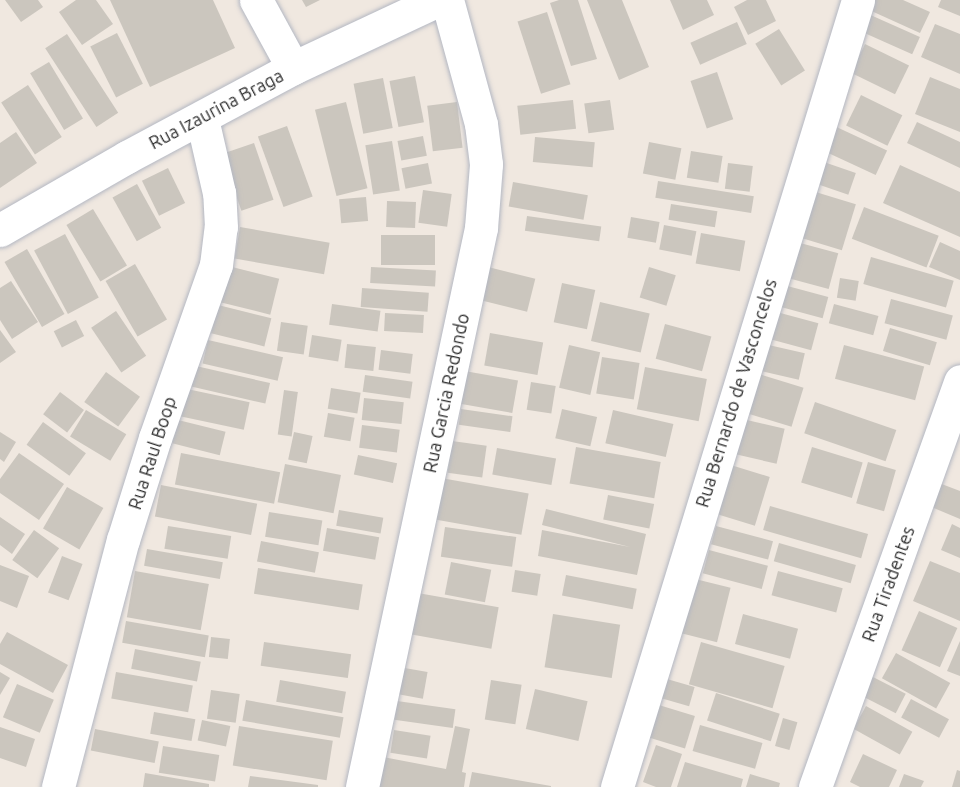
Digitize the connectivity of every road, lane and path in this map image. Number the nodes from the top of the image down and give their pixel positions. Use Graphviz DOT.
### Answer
graph roads {
  1 [pos="256,0"];
  2 [pos="438,0"];
  3 [pos="447,0"];
  4 [pos="858,0"];
  5 [pos="293,68"];
  6 [pos="201,119"];
  7 [pos="0,230"];
  8 [pos="960,381"];
  9 [pos="58,787"];
  10 [pos="362,787"];
  11 [pos="617,787"];
  12 [pos="815,787"];
  1 -- 5 [label="street"];
  2 -- 5 [label="street, Rua Izaurina Braga"];
  3 -- 10 [label="street, Rua Garcia Redondo"];
  4 -- 11 [label="street, Rua Bernardo de Vasconcelos"];
  5 -- 6 [label="street, Rua Izaurina Braga"];
  6 -- 7 [label="street, Rua Izaurina Braga"];
  6 -- 9 [label="street, Rua Raul Boop"];
  8 -- 12 [label="street, Rua Tiradentes"];
}
